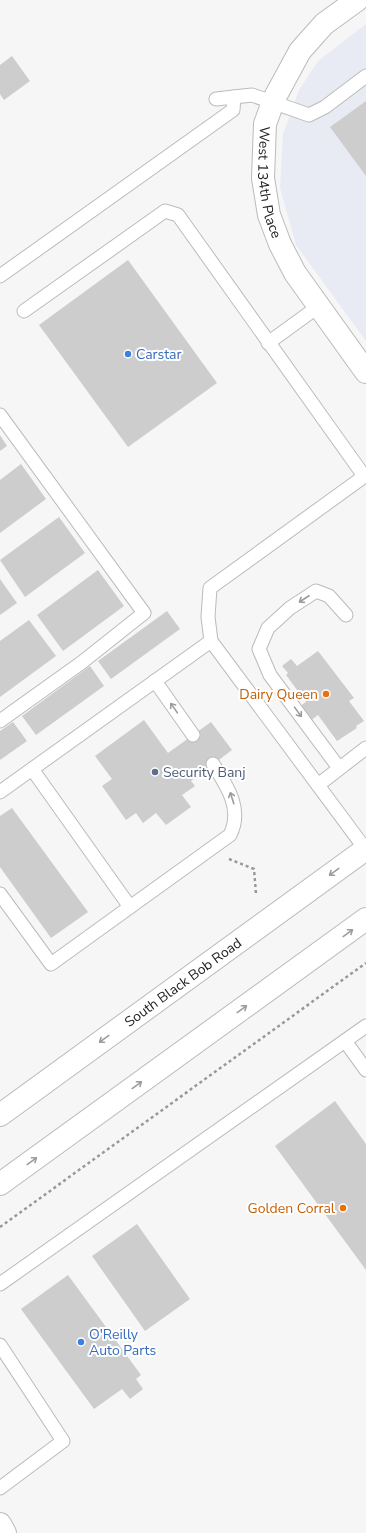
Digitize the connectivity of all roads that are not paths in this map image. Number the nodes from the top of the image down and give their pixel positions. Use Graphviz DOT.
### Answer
graph roads {
  1 [pos="357,0"];
  2 [pos="366,76"];
  3 [pos="234,97"];
  4 [pos="216,99"];
  5 [pos="272,103"];
  6 [pos="0,276"];
  7 [pos="319,306"];
  8 [pos="24,311"];
  9 [pos="268,343"];
  10 [pos="366,372"];
  11 [pos="0,415"];
  12 [pos="365,476"];
  13 [pos="346,615"];
  14 [pos="211,641"];
  15 [pos="155,681"];
  16 [pos="0,721"];
  17 [pos="193,735"];
  18 [pos="366,748"];
  19 [pos="213,764"];
  20 [pos="340,768"];
  21 [pos="32,769"];
  22 [pos="318,785"];
  23 [pos="0,792"];
  24 [pos="366,849"];
  25 [pos="0,894"];
  26 [pos="130,907"];
  27 [pos="366,919"];
  28 [pos="366,1026"];
  29 [pos="345,1041"];
  30 [pos="366,1070"];
  31 [pos="0,1115"];
  32 [pos="0,1184"];
  33 [pos="0,1284"];
  34 [pos="0,1345"];
  35 [pos="0,1488"];
  36 [pos="0,1524"];
  37 [pos="5,1533"];
  1 -- 5 [label="main road, West 134th Place"];
  2 -- 5 [label="lane"];
  3 -- 4 [label="lane"];
  3 -- 5 [label="lane"];
  3 -- 6 [label="lane"];
  5 -- 7 [label="main road, West 134th Place"];
  7 -- 9 [label="lane"];
  7 -- 10 [label="main road, West 134th Place"];
  8 -- 9 [label="lane"];
  9 -- 12 [label="lane"];
  11 -- 16 [label="lane"];
  12 -- 14 [label="lane"];
  13 -- 20 [label="lane, one-way"];
  14 -- 15 [label="lane"];
  14 -- 22 [label="lane"];
  17 -- 15 [label="lane, one-way"];
  15 -- 21 [label="lane"];
  18 -- 20 [label="lane"];
  26 -- 19 [label="lane, one-way"];
  20 -- 22 [label="lane"];
  21 -- 23 [label="lane"];
  21 -- 26 [label="lane"];
  22 -- 24 [label="lane"];
  24 -- 31 [label="main road, South Black Bob Road, one-way"];
  25 -- 26 [label="lane"];
  32 -- 27 [label="main road, one-way"];
  28 -- 29 [label="lane"];
  29 -- 30 [label="lane"];
  29 -- 33 [label="lane"];
  34 -- 35 [label="lane"];
  36 -- 37 [label="main road"];
}
